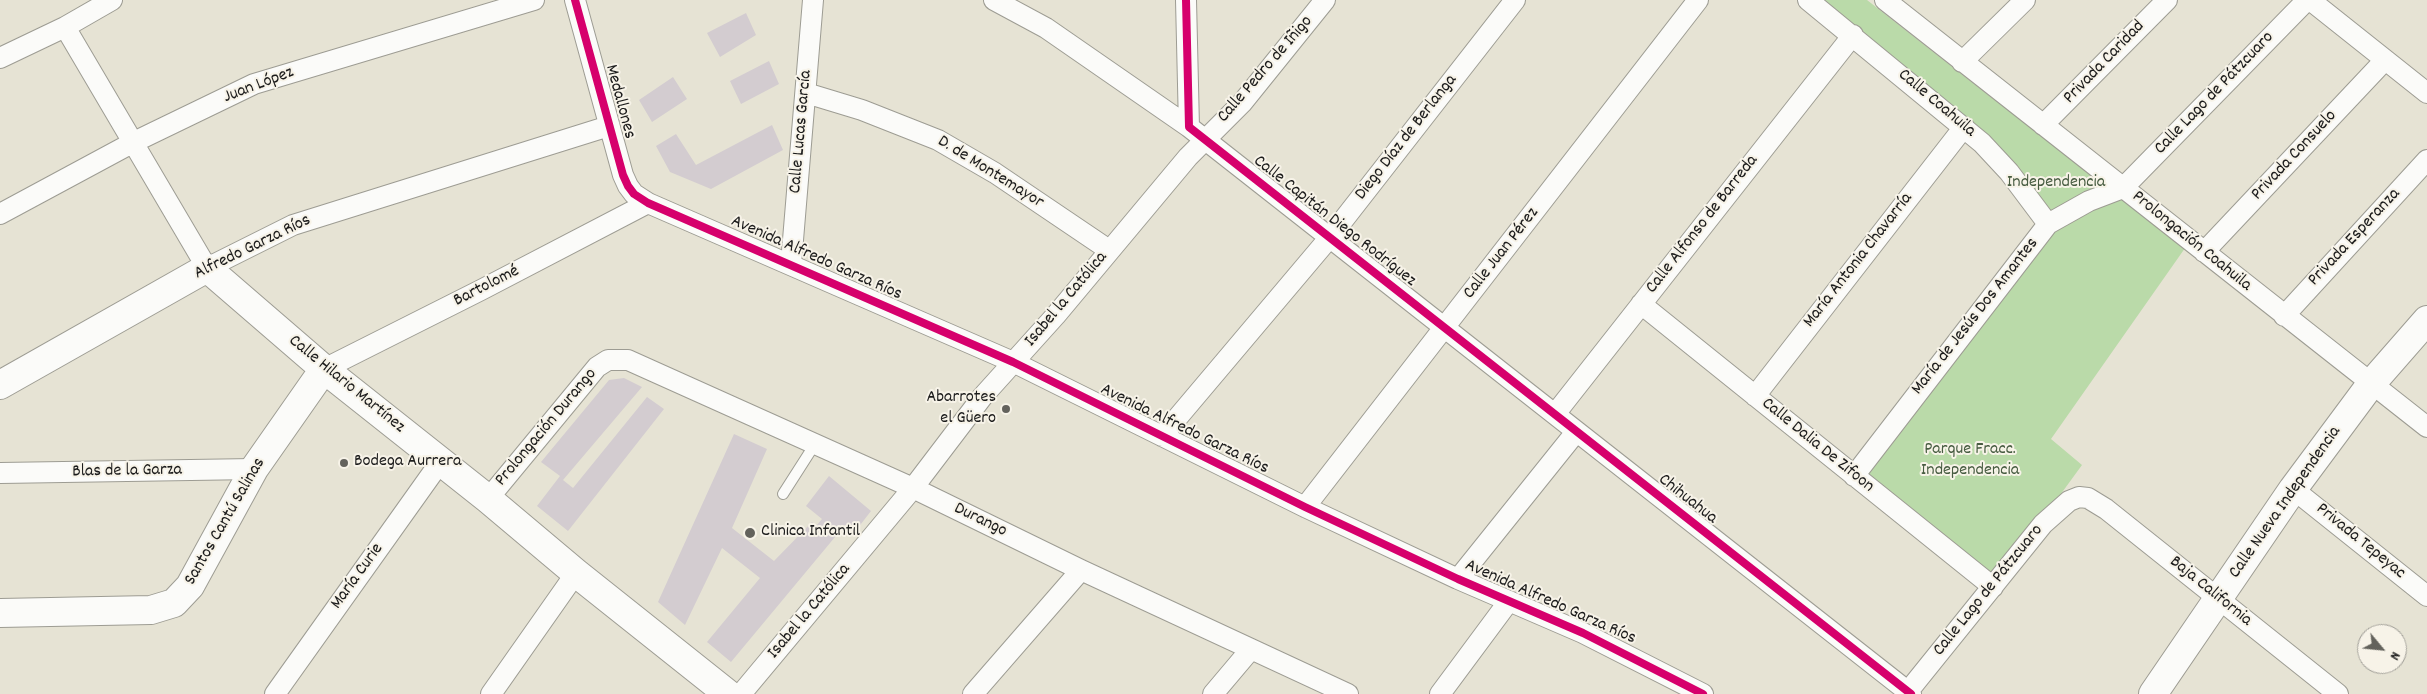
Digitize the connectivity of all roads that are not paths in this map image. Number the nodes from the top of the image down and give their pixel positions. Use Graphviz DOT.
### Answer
graph roads {
  1 [pos="112,0"];
  2 [pos="534,0"];
  3 [pos="576,0"];
  4 [pos="813,0"];
  5 [pos="994,0"];
  6 [pos="1186,0"];
  7 [pos="1325,0"];
  8 [pos="1515,0"];
  9 [pos="1698,0"];
  10 [pos="1808,0"];
  11 [pos="1885,0"];
  12 [pos="2025,0"];
  13 [pos="2166,0"];
  14 [pos="2309,0"];
  15 [pos="66,27"];
  16 [pos="1853,35"];
  17 [pos="0,58"];
  18 [pos="2385,60"];
  19 [pos="1962,62"];
  20 [pos="806,93"];
  21 [pos="2427,93"];
  22 [pos="2043,125"];
  23 [pos="609,126"];
  24 [pos="1189,127"];
  25 [pos="1964,127"];
  26 [pos="1205,139"];
  27 [pos="132,143"];
  28 [pos="2427,160"];
  29 [pos="2123,188"];
  30 [pos="648,203"];
  31 [pos="0,214"];
  32 [pos="2048,224"];
  33 [pos="1330,236"];
  34 [pos="1109,250"];
  35 [pos="2204,252"];
  36 [pos="791,264"];
  37 [pos="207,268"];
  38 [pos="1641,304"];
  39 [pos="2284,316"];
  40 [pos="2427,320"];
  41 [pos="1445,328"];
  42 [pos="608,360"];
  43 [pos="1013,362"];
  44 [pos="324,369"];
  45 [pos="2372,384"];
  46 [pos="0,385"];
  47 [pos="1755,396"];
  48 [pos="1555,414"];
  49 [pos="2427,427"];
  50 [pos="1576,432"];
  51 [pos="1162,436"];
  52 [pos="815,444"];
  53 [pos="441,461"];
  54 [pos="254,469"];
  55 [pos="0,473"];
  56 [pos="1854,476"];
  57 [pos="913,488"];
  58 [pos="2293,488"];
  59 [pos="783,494"];
  60 [pos="2079,497"];
  61 [pos="488,498"];
  62 [pos="1305,507"];
  63 [pos="1081,570"];
  64 [pos="576,573"];
  65 [pos="1458,579"];
  66 [pos="1993,587"];
  67 [pos="2427,596"];
  68 [pos="2218,599"];
  69 [pos="1509,601"];
  70 [pos="0,612"];
  71 [pos="1251,649"];
  72 [pos="714,690"];
  73 [pos="1908,693"];
  74 [pos="275,694"];
  75 [pos="491,694"];
  76 [pos="741,694"];
  77 [pos="973,694"];
  78 [pos="1213,694"];
  79 [pos="1348,694"];
  80 [pos="1440,694"];
  81 [pos="1703,694"];
  82 [pos="2153,694"];
  83 [pos="2338,694"];
  1 -- 15 [label="street"];
  2 -- 27 [label="street, Juan López"];
  3 -- 23 [label="street, Medallones"];
  4 -- 20 [label="street, Calle Lucas García"];
  5 -- 24 [label="street"];
  6 -- 24 [label="street"];
  7 -- 26 [label="street, Calle Pedro de Iñigo"];
  8 -- 33 [label="street, Diego Díaz de Berlanga"];
  9 -- 41 [label="street, Calle Juan Pérez"];
  10 -- 16 [label="street, Calle Coahuila"];
  11 -- 19 [label="street, Prolongación Coahuila"];
  12 -- 19 [label="street"];
  13 -- 22 [label="street, Privada Caridad"];
  14 -- 18 [label="street"];
  14 -- 29 [label="street, Calle Lago de Pátzcuaro"];
  15 -- 17 [label="street"];
  15 -- 27 [label="street, Calle Hilario Martínez"];
  16 -- 25 [label="street, Calle Coahuila"];
  16 -- 38 [label="street, Calle Alfonso de Barreda"];
  18 -- 21 [label="street"];
  18 -- 35 [label="street, Privada Consuelo"];
  19 -- 22 [label="street, Prolongación Coahuila"];
  20 -- 34 [label="street, D. de Montemayor"];
  20 -- 36 [label="street, Calle Lucas García"];
  22 -- 29 [label="street, Prolongación Coahuila"];
  23 -- 30 [label="street, Medallones"];
  23 -- 37 [label="street, Alfredo Garza Ríos"];
  24 -- 26 [label="street, Calle Capitán Diego Rodríguez"];
  25 -- 32 [label="street, Calle Coahuila"];
  25 -- 47 [label="street, María Antonia Chavarría"];
  26 -- 33 [label="street, Calle Capitán Diego Rodríguez"];
  26 -- 34 [label="street, Isabel la Católica"];
  27 -- 31 [label="street, Juan López"];
  27 -- 37 [label="street, Calle Hilario Martínez"];
  28 -- 39 [label="street, Privada Esperanza"];
  29 -- 32 [label="street, María de Jesús Dos Amantes"];
  29 -- 35 [label="street, Prolongación Coahuila"];
  30 -- 36 [label="street, Avenida Alfredo Garza Ríos"];
  30 -- 44 [label="street, Bartolomé"];
  32 -- 56 [label="street, María de Jesús Dos Amantes"];
  33 -- 41 [label="street, Calle Capitán Diego Rodríguez"];
  33 -- 51 [label="street, Diego Díaz de Berlanga"];
  34 -- 43 [label="street, Isabel la Católica"];
  35 -- 39 [label="street, Prolongación Coahuila"];
  36 -- 43 [label="street, Avenida Alfredo Garza Ríos"];
  37 -- 44 [label="street, Calle Hilario Martínez"];
  37 -- 46 [label="street, Alfredo Garza Ríos"];
  38 -- 47 [label="street, Calle Dalia De Zifoon"];
  38 -- 48 [label="street, Calle Alfonso de Barreda"];
  39 -- 45 [label="street, Prolongación Coahuila"];
  40 -- 45 [label="street, Calle Nueva Independencia"];
  41 -- 48 [label="street, Chihuahua"];
  41 -- 62 [label="street, Calle Juan Pérez"];
  42 -- 52 [label="street, Durango"];
  42 -- 61 [label="street, Prolongación Durango"];
  43 -- 51 [label="street, Avenida Alfredo Garza Ríos"];
  43 -- 57 [label="street, Isabel la Católica"];
  44 -- 53 [label="street, Calle Hilario Martínez"];
  44 -- 54 [label="street, Santos Cantú Salinas"];
  45 -- 49 [label="street, Prolongación Coahuila"];
  45 -- 58 [label="street, Calle Nueva Independencia"];
  47 -- 56 [label="street, Calle Dalia De Zifoon"];
  48 -- 50 [label="street, Chihuahua"];
  50 -- 65 [label="street"];
  50 -- 73 [label="street, Chihuahua"];
  51 -- 62 [label="street, Avenida Alfredo Garza Ríos"];
  52 -- 57 [label="street, Durango"];
  52 -- 59 [label="lane"];
  53 -- 61 [label="street, Calle Hilario Martínez"];
  53 -- 74 [label="street, María Curie"];
  54 -- 55 [label="street, Blas de la Garza"];
  54 -- 70 [label="street, Santos Cantú Salinas"];
  56 -- 66 [label="street, Calle Dalia De Zifoon"];
  57 -- 63 [label="street, Durango"];
  57 -- 76 [label="street, Isabel la Católica"];
  58 -- 67 [label="street, Privada Tepeyac"];
  58 -- 68 [label="street, Calle Nueva Independencia"];
  60 -- 66 [label="street, Calle Lago de Pátzcuaro"];
  60 -- 68 [label="street, Baja California"];
  61 -- 64 [label="street, Calle Hilario Martínez"];
  62 -- 65 [label="street, Avenida Alfredo Garza Ríos"];
  63 -- 71 [label="street, Durango"];
  63 -- 77 [label="street"];
  64 -- 72 [label="street, Calle Hilario Martínez"];
  64 -- 75 [label="street"];
  65 -- 69 [label="street, Avenida Alfredo Garza Ríos"];
  66 -- 73 [label="street, Calle Lago de Pátzcuaro"];
  68 -- 82 [label="street, Calle Nueva Independencia"];
  68 -- 83 [label="street, Baja California"];
  69 -- 80 [label="street"];
  69 -- 81 [label="street, Avenida Alfredo Garza Ríos"];
  71 -- 78 [label="street"];
  71 -- 79 [label="street, Durango"];
}
